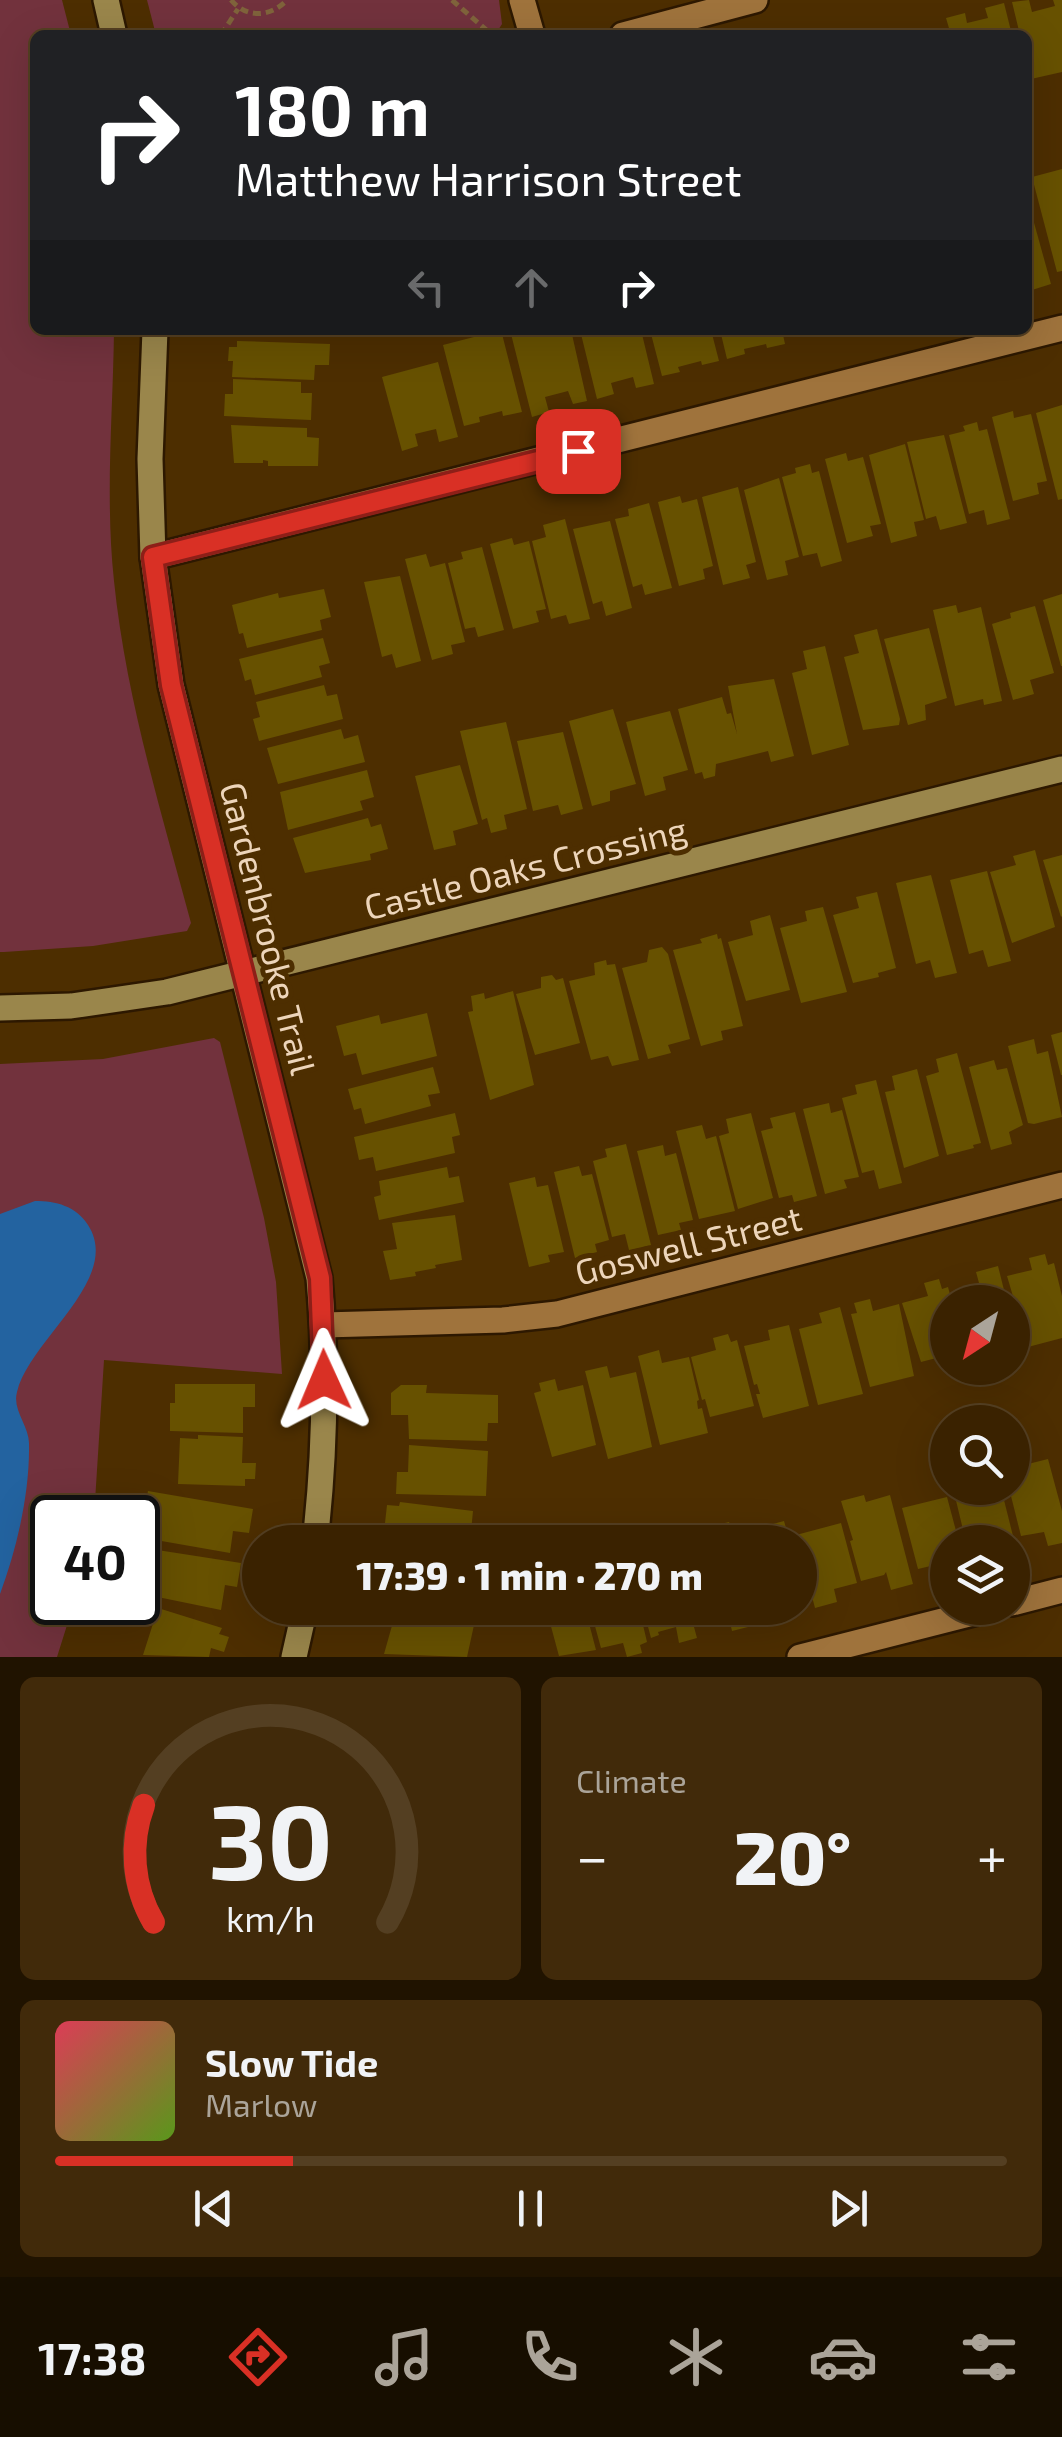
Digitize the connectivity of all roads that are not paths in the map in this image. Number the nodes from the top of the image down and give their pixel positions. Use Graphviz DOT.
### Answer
graph roads {
  1 [pos="106,0"];
  2 [pos="522,0"];
  3 [pos="756,0"];
  4 [pos="113,30"];
  5 [pos="531,30"];
  6 [pos="642,30"];
  7 [pos="1062,328"];
  8 [pos="155,335"];
  9 [pos="153,557"];
  10 [pos="1062,770"];
  11 [pos="244,972"];
  12 [pos="0,1008"];
  13 [pos="1062,1185"];
  14 [pos="324,1325"];
  15 [pos="317,1525"];
  16 [pos="1062,1590"];
  17 [pos="1030,1598"];
  18 [pos="930,1624"];
  19 [pos="301,1625"];
  20 [pos="294,1657"];
  21 [pos="800,1657"];
  1 -- 4 [label="street"];
  2 -- 5 [label="street"];
  3 -- 6 [label="street"];
  7 -- 9 [label="street"];
  8 -- 9 [label="street, Gardenbrooke Trail"];
  9 -- 11 [label="street, Gardenbrooke Trail"];
  10 -- 11 [label="street, Castle Oaks Crossing"];
  11 -- 12 [label="street, Castle Oaks Crossing"];
  11 -- 14 [label="street, Gardenbrooke Trail"];
  13 -- 14 [label="street, Goswell Street"];
  14 -- 15 [label="street, Gardenbrooke Trail"];
  16 -- 17 [label="street"];
  18 -- 21 [label="street"];
  19 -- 20 [label="street"];
}
